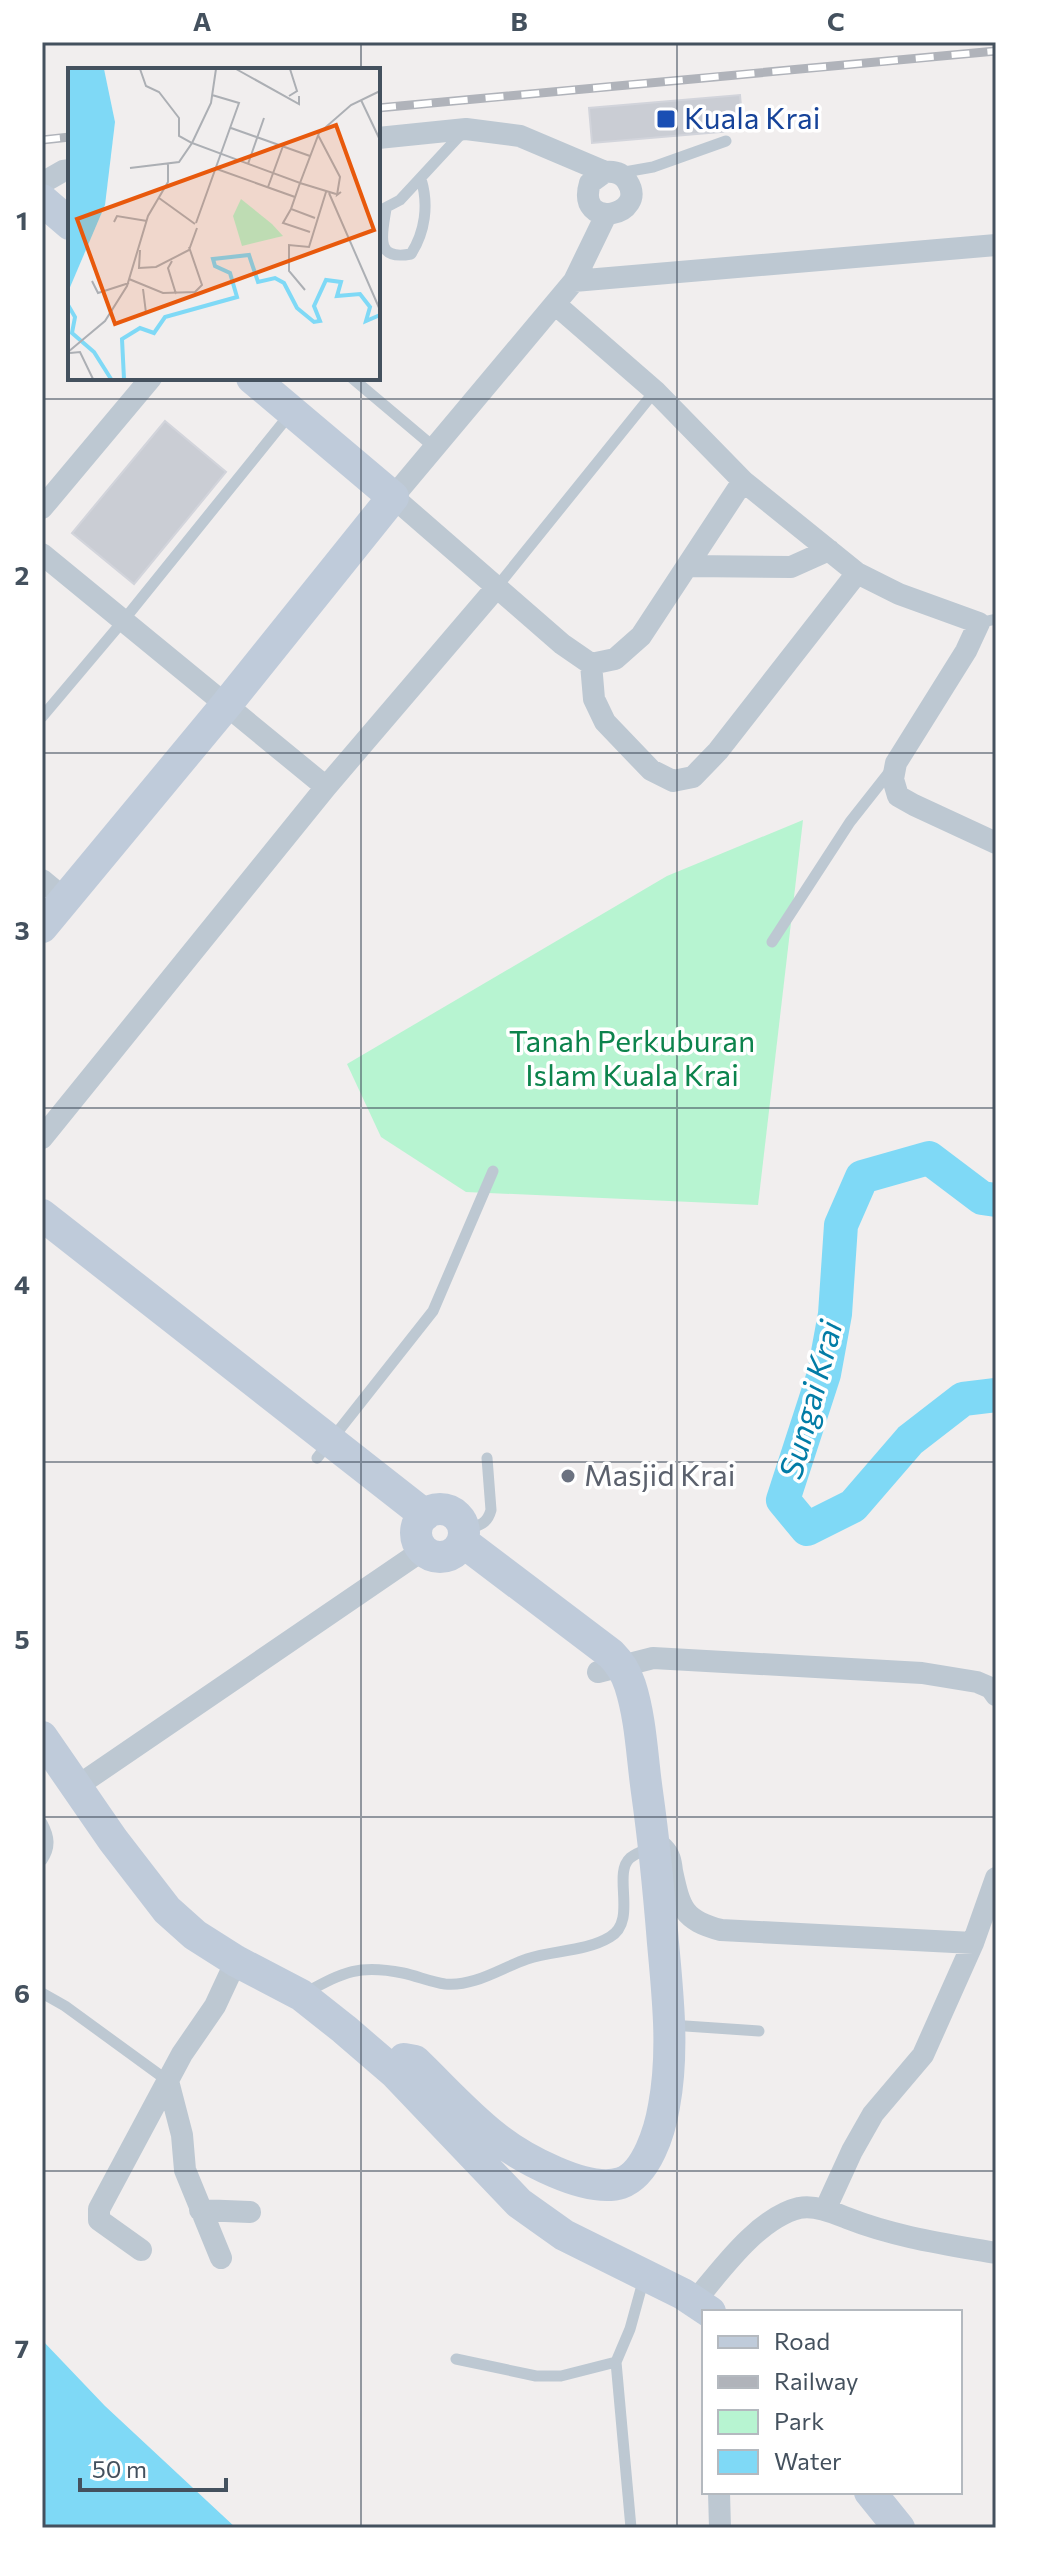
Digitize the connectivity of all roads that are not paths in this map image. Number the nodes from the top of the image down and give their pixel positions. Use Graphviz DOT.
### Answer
graph roads {
  1 [pos="466,129"];
  2 [pos="380,138"];
  3 [pos="726,141"];
  4 [pos="561,155"];
  5 [pos="653,167"];
  6 [pos="68,170"];
  7 [pos="611,173"];
  8 [pos="421,179"];
  9 [pos="42,183"];
  10 [pos="631,192"];
  11 [pos="42,200"];
  12 [pos="595,202"];
  13 [pos="382,210"];
  14 [pos="68,222"];
  15 [pos="996,245"];
  16 [pos="578,272"];
  17 [pos="555,304"];
  18 [pos="149,380"];
  19 [pos="259,380"];
  20 [pos="354,380"];
  21 [pos="655,391"];
  22 [pos="292,412"];
  23 [pos="435,448"];
  24 [pos="743,481"];
  25 [pos="393,497"];
  26 [pos="42,508"];
  27 [pos="829,550"];
  28 [pos="42,554"];
  29 [pos="689,566"];
  30 [pos="857,573"];
  31 [pos="496,588"];
  32 [pos="123,621"];
  33 [pos="988,621"];
  34 [pos="591,664"];
  35 [pos="226,705"];
  36 [pos="42,717"];
  37 [pos="896,763"];
  38 [pos="326,787"];
  39 [pos="996,843"];
  40 [pos="54,890"];
  41 [pos="42,927"];
  42 [pos="772,942"];
  43 [pos="42,1138"];
  44 [pos="493,1171"];
  45 [pos="42,1215"];
  46 [pos="42,1242"];
  47 [pos="324,1450"];
  48 [pos="487,1458"];
  49 [pos="440,1538"];
  50 [pos="609,1668"];
  51 [pos="996,1695"];
  52 [pos="43,1740"];
  53 [pos="76,1787"];
  54 [pos="42,1823"];
  55 [pos="654,1846"];
  56 [pos="42,1860"];
  57 [pos="996,1878"];
  58 [pos="973,1943"];
  59 [pos="236,1961"];
  60 [pos="42,1993"];
  61 [pos="301,1995"];
  62 [pos="670,2025"];
  63 [pos="759,2031"];
  64 [pos="394,2072"];
  65 [pos="168,2081"];
  66 [pos="200,2210"];
  67 [pos="825,2210"];
  68 [pos="250,2212"];
  69 [pos="141,2250"];
  70 [pos="996,2253"];
  71 [pos="221,2258"];
  72 [pos="645,2274"];
  73 [pos="703,2307"];
  74 [pos="456,2359"];
  75 [pos="616,2362"];
  76 [pos="719,2494"];
  77 [pos="872,2494"];
  78 [pos="631,2528"];
  79 [pos="720,2528"];
  80 [pos="899,2528"];
  1 -- 2 [label="street"];
  1 -- 4 [label="street"];
  1 -- 8 [label="lane"];
  3 -- 5 [label="lane"];
  4 -- 7 [label="street"];
  4 -- 12 [label="street"];
  5 -- 7 [label="lane"];
  5 -- 10 [label="lane"];
  6 -- 9 [label="street"];
  7 -- 10 [label="street"];
  7 -- 12 [label="street"];
  8 -- 13 [label="lane"];
  8 -- 13 [label="lane"];
  10 -- 12 [label="street"];
  11 -- 14 [label="street"];
  12 -- 16 [label="street"];
  15 -- 16 [label="street"];
  16 -- 17 [label="street"];
  17 -- 21 [label="street"];
  17 -- 23 [label="street"];
  18 -- 26 [label="street"];
  19 -- 22 [label="street"];
  20 -- 23 [label="lane"];
  21 -- 24 [label="street"];
  21 -- 31 [label="lane"];
  22 -- 25 [label="street"];
  22 -- 32 [label="lane"];
  23 -- 25 [label="street"];
  24 -- 27 [label="street"];
  24 -- 29 [label="street"];
  25 -- 31 [label="street"];
  25 -- 35 [label="street"];
  27 -- 29 [label="street"];
  27 -- 30 [label="street"];
  28 -- 32 [label="street"];
  29 -- 34 [label="street"];
  30 -- 33 [label="street"];
  30 -- 34 [label="street"];
  31 -- 34 [label="street"];
  31 -- 38 [label="street"];
  32 -- 35 [label="street"];
  32 -- 36 [label="lane"];
  33 -- 37 [label="street"];
  35 -- 38 [label="street"];
  35 -- 40 [label="street"];
  37 -- 39 [label="street"];
  37 -- 42 [label="lane"];
  38 -- 43 [label="street"];
  40 -- 41 [label="street"];
  44 -- 47 [label="lane"];
  45 -- 47 [label="street"];
  46 -- 47 [label="street"];
  47 -- 49 [label="street"];
  48 -- 49 [label="lane"];
  49 -- 50 [label="street"];
  49 -- 53 [label="street"];
  50 -- 51 [label="street"];
  50 -- 55 [label="street"];
  52 -- 53 [label="street"];
  53 -- 59 [label="street"];
  54 -- 56 [label="lane"];
  55 -- 58 [label="street"];
  55 -- 61 [label="lane"];
  55 -- 62 [label="street"];
  57 -- 58 [label="street"];
  58 -- 67 [label="street"];
  59 -- 61 [label="street"];
  59 -- 65 [label="street"];
  60 -- 65 [label="lane"];
  61 -- 64 [label="street"];
  62 -- 63 [label="lane"];
  62 -- 64 [label="street"];
  64 -- 72 [label="street"];
  65 -- 66 [label="street"];
  65 -- 69 [label="street"];
  66 -- 68 [label="street"];
  66 -- 71 [label="street"];
  67 -- 70 [label="street"];
  67 -- 73 [label="street"];
  72 -- 73 [label="street"];
  72 -- 75 [label="lane"];
  74 -- 75 [label="lane"];
  75 -- 78 [label="lane"];
  76 -- 79 [label="street"];
  77 -- 80 [label="street"];
}
